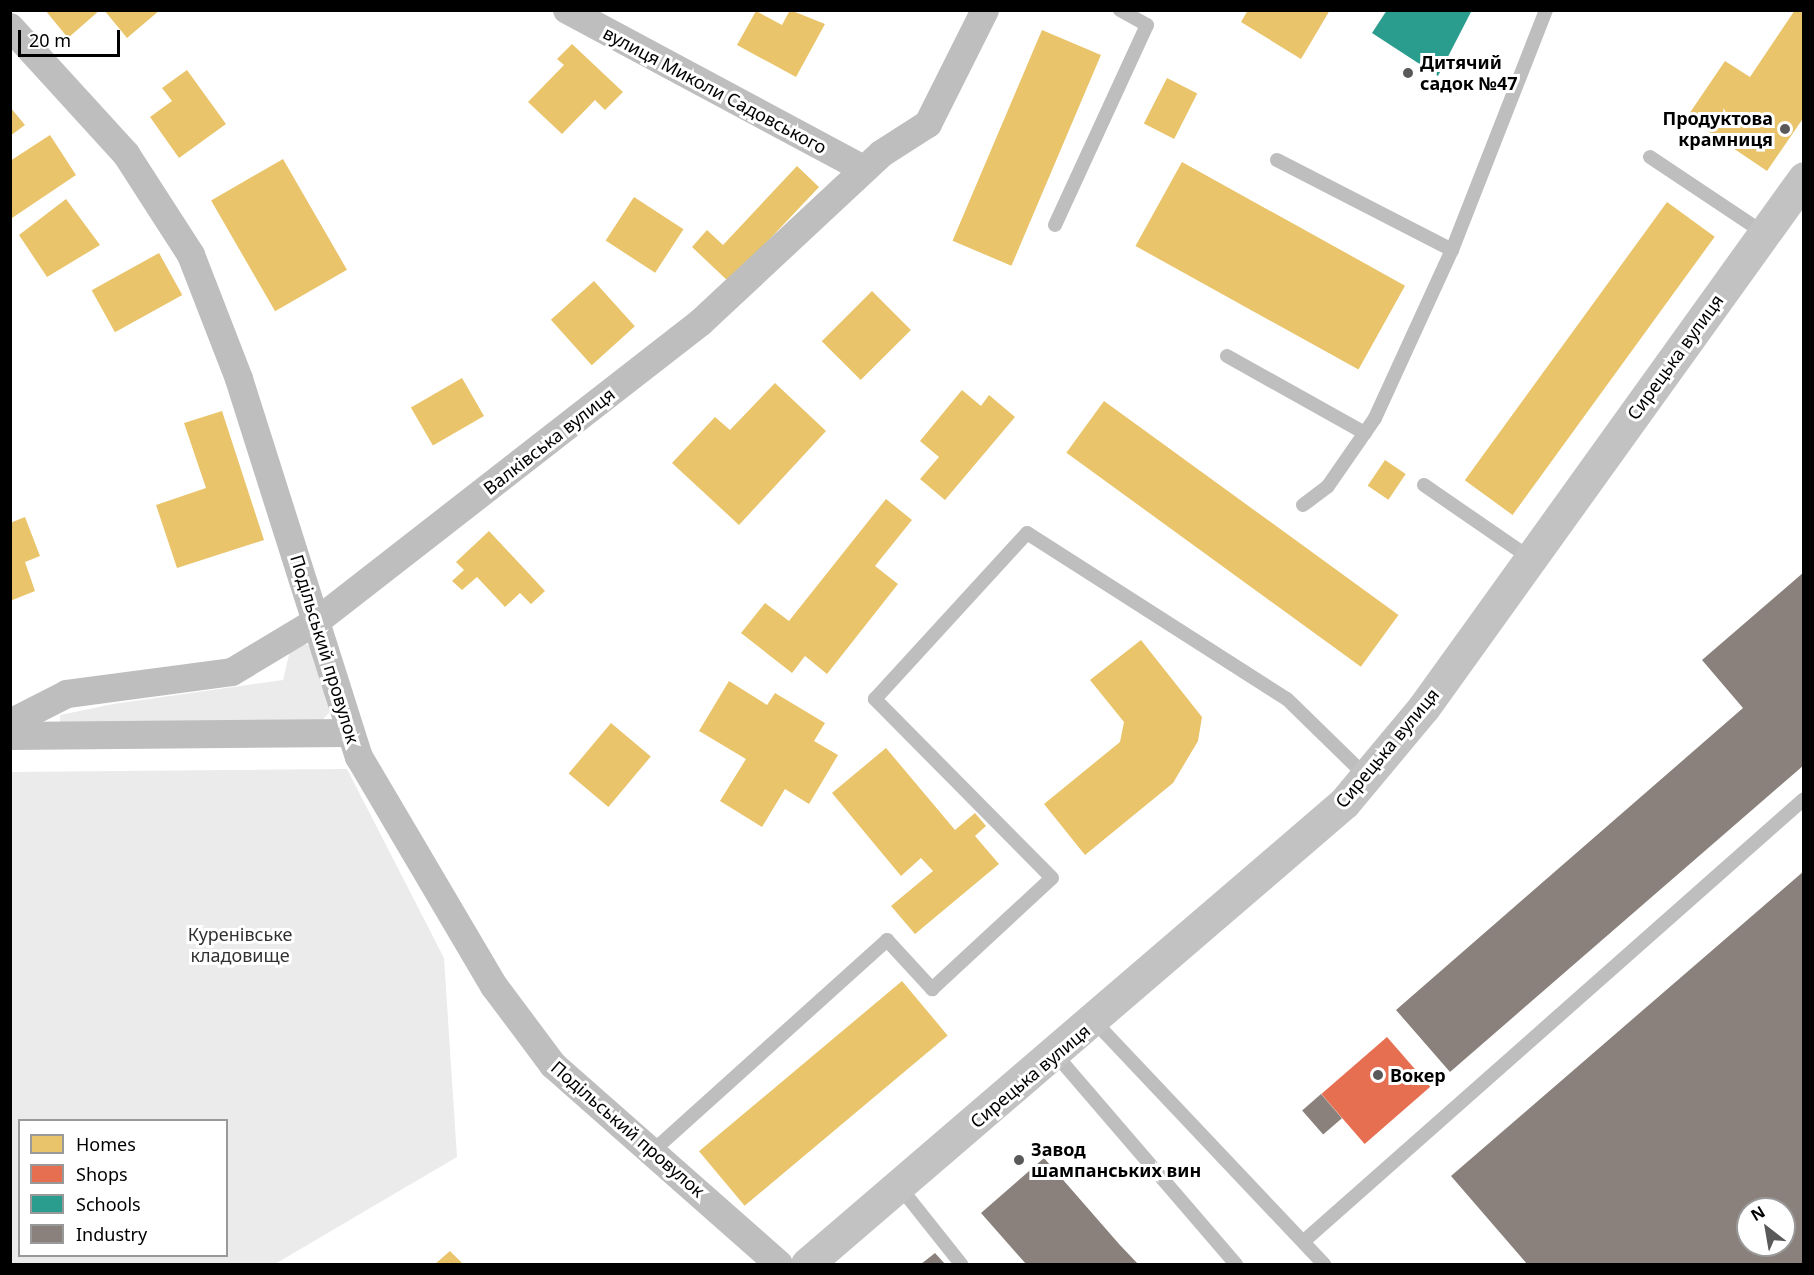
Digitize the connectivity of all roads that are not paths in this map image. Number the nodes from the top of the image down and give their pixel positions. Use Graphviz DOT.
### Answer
graph roads {
  1 [pos="567,10"];
  2 [pos="985,10"];
  3 [pos="1120,10"];
  4 [pos="1546,10"];
  5 [pos="10,27"];
  6 [pos="1650,157"];
  7 [pos="1277,160"];
  8 [pos="864,169"];
  9 [pos="1803,178"];
  10 [pos="1055,225"];
  11 [pos="1764,233"];
  12 [pos="1452,250"];
  13 [pos="1227,356"];
  14 [pos="1365,433"];
  15 [pos="1424,485"];
  16 [pos="1303,505"];
  17 [pos="1530,558"];
  18 [pos="317,621"];
  19 [pos="10,723"];
  20 [pos="349,733"];
  21 [pos="10,736"];
  22 [pos="1367,777"];
  23 [pos="1803,799"];
  24 [pos="1094,1021"];
  25 [pos="1056,1055"];
  26 [pos="654,1150"];
  27 [pos="899,1186"];
  28 [pos="1304,1241"];
  29 [pos="779,1264"];
  30 [pos="807,1264"];
  31 [pos="961,1264"];
  32 [pos="1236,1264"];
  33 [pos="1324,1264"];
  1 -- 8 [label="street, вулиця Миколи Садовського"];
  2 -- 8 [label="street, Валківська вулиця"];
  3 -- 10 [label="lane"];
  4 -- 12 [label="lane"];
  5 -- 18 [label="street, Подільський провулок"];
  6 -- 11 [label="lane"];
  7 -- 12 [label="lane"];
  8 -- 18 [label="street, Валківська вулиця"];
  9 -- 11 [label="main road, Сирецька вулиця"];
  11 -- 17 [label="main road, Сирецька вулиця"];
  12 -- 14 [label="lane"];
  13 -- 14 [label="lane"];
  14 -- 16 [label="lane"];
  15 -- 17 [label="lane"];
  17 -- 22 [label="main road, Сирецька вулиця"];
  18 -- 19 [label="street, Валківська вулиця"];
  18 -- 20 [label="street, Подільський провулок"];
  20 -- 21 [label="street"];
  20 -- 26 [label="street, Подільський провулок"];
  22 -- 24 [label="main road, Сирецька вулиця"];
  22 -- 26 [label="lane"];
  23 -- 28 [label="lane"];
  24 -- 25 [label="main road, Сирецька вулиця"];
  24 -- 28 [label="lane"];
  25 -- 27 [label="main road, Сирецька вулиця"];
  25 -- 32 [label="lane"];
  26 -- 29 [label="street, Подільський провулок"];
  27 -- 30 [label="main road, Сирецька вулиця"];
  27 -- 31 [label="lane"];
  28 -- 33 [label="lane"];
}
